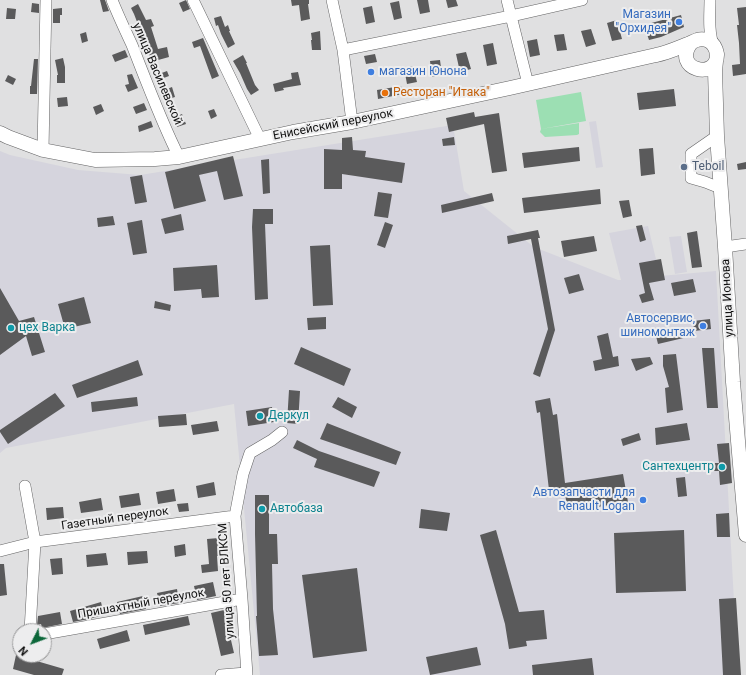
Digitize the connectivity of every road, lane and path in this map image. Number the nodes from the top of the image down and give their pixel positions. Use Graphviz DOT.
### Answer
graph roads {
  1 [pos="46,0"];
  2 [pos="112,0"];
  3 [pos="193,0"];
  4 [pos="332,0"];
  5 [pos="507,0"];
  6 [pos="582,0"];
  7 [pos="710,0"];
  8 [pos="511,16"];
  9 [pos="702,42"];
  10 [pos="343,50"];
  11 [pos="665,53"];
  12 [pos="716,61"];
  13 [pos="692,67"];
  14 [pos="528,84"];
  15 [pos="716,112"];
  16 [pos="352,122"];
  17 [pos="0,133"];
  18 [pos="717,136"];
  19 [pos="260,139"];
  20 [pos="43,150"];
  21 [pos="179,157"];
  22 [pos="720,188"];
  23 [pos="746,244"];
  24 [pos="725,246"];
  25 [pos="282,432"];
  26 [pos="743,453"];
  27 [pos="25,486"];
  28 [pos="235,516"];
  29 [pos="746,535"];
  30 [pos="35,542"];
  31 [pos="0,551"];
  32 [pos="242,599"];
  33 [pos="30,623"];
  34 [pos="52,633"];
  35 [pos="246,674"];
  36 [pos="221,675"];
  1 -- 20 [label="street"];
  2 -- 21 [label="street, улица Василевской"];
  3 -- 19 [label="street"];
  4 -- 10 [label="street"];
  5 -- 8 [label="street"];
  6 -- 8 [label="street"];
  7 -- 9 [label="street"];
  8 -- 10 [label="street"];
  8 -- 14 [label="street"];
  9 -- 11 [label="main road, Енисейский переулок"];
  9 -- 12 [label="main road"];
  9 -- 13 [label="main road"];
  10 -- 16 [label="street"];
  11 -- 13 [label="main road"];
  11 -- 14 [label="main road, Енисейский переулок"];
  12 -- 13 [label="main road"];
  12 -- 15 [label="main road, улица Ионова"];
  13 -- 15 [label="main road"];
  14 -- 16 [label="main road, Енисейский переулок"];
  15 -- 18 [label="main road, улица Ионова"];
  16 -- 19 [label="main road, Енисейский переулок"];
  17 -- 20 [label="main road, Енисейский переулок"];
  18 -- 22 [label="main road, улица Ионова"];
  18 -- 22 [label="street"];
  19 -- 21 [label="main road, Енисейский переулок"];
  20 -- 21 [label="main road, Енисейский переулок"];
  22 -- 24 [label="main road, улица Ионова"];
  23 -- 24 [label="street"];
  24 -- 26 [label="main road, улица Ионова"];
  25 -- 28 [label="street, улица 50 лет ВЛКСМ"];
  26 -- 29 [label="main road, улица Ионова"];
  27 -- 30 [label="street"];
  28 -- 30 [label="street, Газетный переулок"];
  28 -- 32 [label="street, улица 50 лет ВЛКСМ"];
  30 -- 31 [label="street, Газетный переулок"];
  30 -- 33 [label="street"];
  32 -- 34 [label="street, Пришахтный переулок"];
  32 -- 35 [label="street, улица 50 лет ВЛКСМ"];
  35 -- 36 [label="street"];
}
